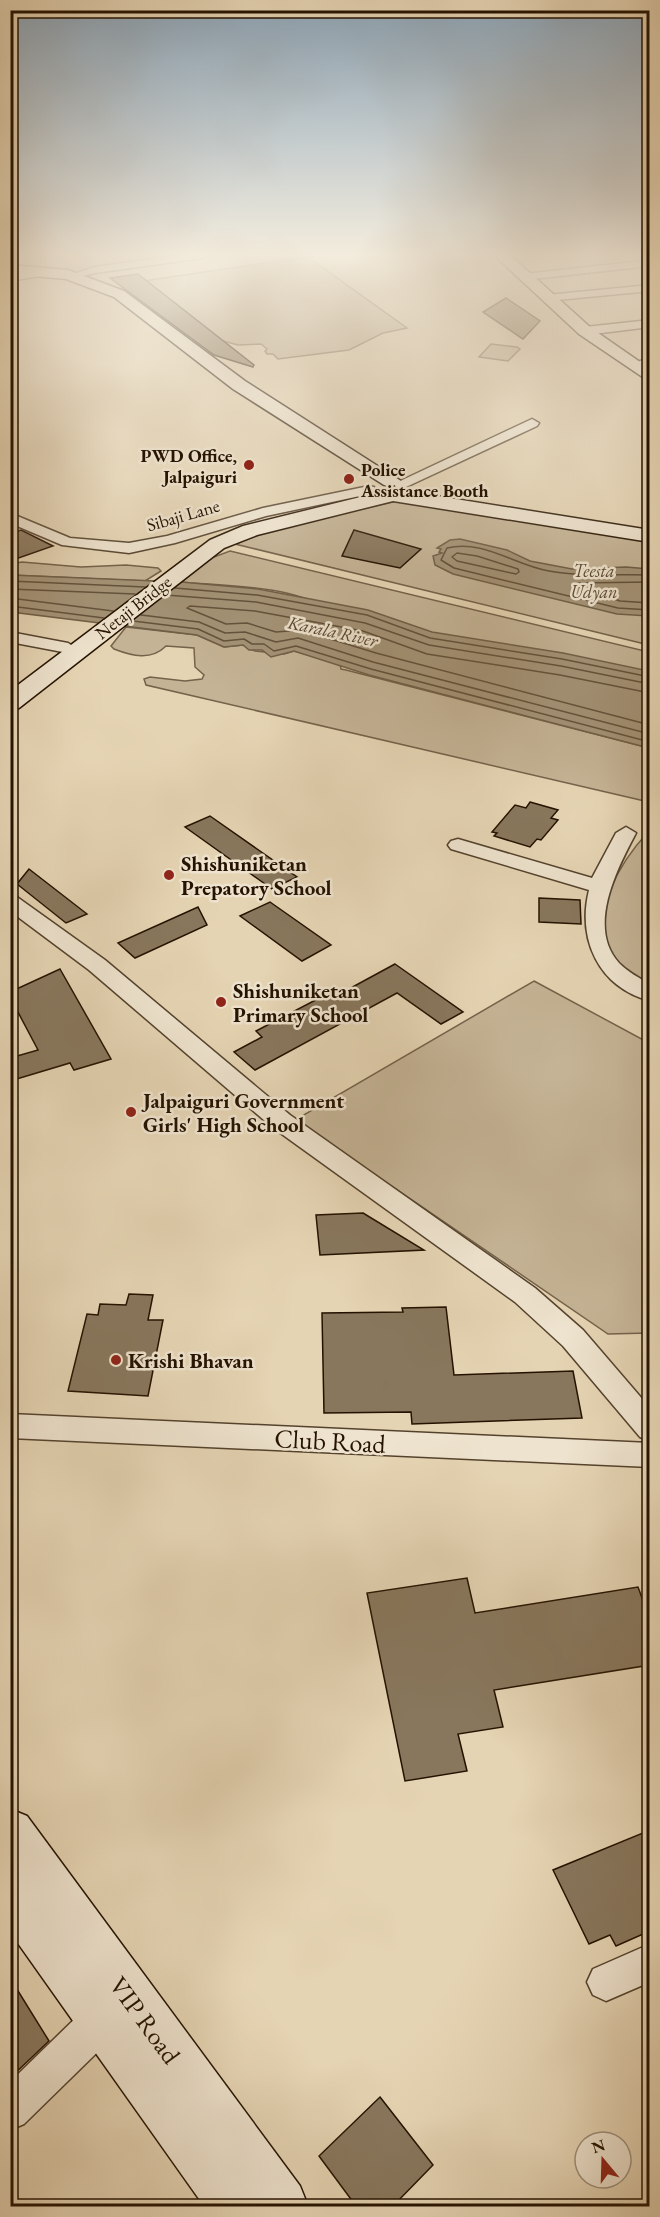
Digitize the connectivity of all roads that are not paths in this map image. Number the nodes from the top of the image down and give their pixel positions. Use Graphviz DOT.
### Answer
graph roads {
  1 [pos="188,358"];
  2 [pos="204,358"];
  3 [pos="623,358"];
  4 [pos="650,361"];
  5 [pos="634,366"];
  6 [pos="650,377"];
  7 [pos="532,423"];
  8 [pos="387,489"];
  9 [pos="10,517"];
  10 [pos="650,527"];
  11 [pos="650,536"];
  12 [pos="178,572"];
  13 [pos="10,638"];
  14 [pos="71,657"];
  15 [pos="10,703"];
  16 [pos="626,833"];
  17 [pos="458,845"];
  18 [pos="600,887"];
  19 [pos="10,901"];
  20 [pos="650,994"];
  21 [pos="10,1426"];
  22 [pos="650,1429"];
  23 [pos="650,1455"];
  24 [pos="10,1833"];
  25 [pos="10,1889"];
  26 [pos="650,1962"];
  27 [pos="606,1982"];
  28 [pos="103,2019"];
  29 [pos="10,2110"];
  30 [pos="238,2206"];
  31 [pos="280,2206"];
  1 -- 8 [label="street"];
  2 -- 8 [label="street"];
  3 -- 5 [label="street"];
  4 -- 5 [label="street"];
  5 -- 6 [label="street"];
  7 -- 8 [label="street, Sibaji Lane"];
  8 -- 9 [label="street, Sibaji Lane"];
  8 -- 10 [label="street"];
  8 -- 11 [label="street"];
  8 -- 12 [label="street"];
  8 -- 12 [label="street"];
  12 -- 14 [label="street, Netaji Bridge"];
  13 -- 14 [label="street"];
  14 -- 15 [label="street, Netaji Bridge"];
  16 -- 18 [label="street"];
  17 -- 18 [label="street"];
  18 -- 20 [label="street"];
  19 -- 22 [label="street"];
  21 -- 23 [label="street, Club Road"];
  24 -- 31 [label="street, VIP Road"];
  25 -- 28 [label="street, VIP Road"];
  26 -- 27 [label="street"];
  28 -- 29 [label="street"];
  28 -- 30 [label="street, VIP Road"];
}
